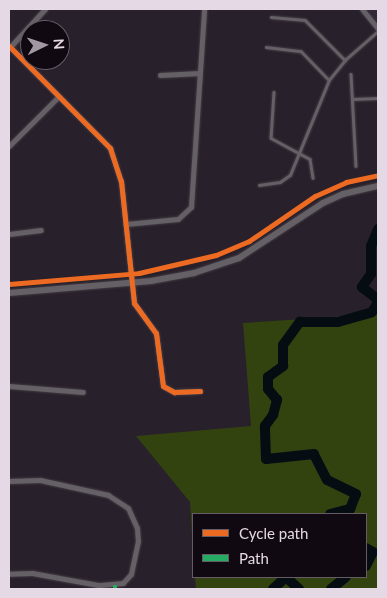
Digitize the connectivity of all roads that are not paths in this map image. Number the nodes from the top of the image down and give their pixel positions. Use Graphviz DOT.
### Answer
graph roads {
  1 [pos="45,9"];
  2 [pos="204,9"];
  3 [pos="362,9"];
  4 [pos="271,17"];
  5 [pos="378,30"];
  6 [pos="9,47"];
  7 [pos="266,47"];
  8 [pos="345,60"];
  9 [pos="200,73"];
  10 [pos="352,74"];
  11 [pos="160,75"];
  12 [pos="329,80"];
  13 [pos="274,92"];
  14 [pos="58,97"];
  15 [pos="378,98"];
  16 [pos="353,99"];
  17 [pos="9,146"];
  18 [pos="299,152"];
  19 [pos="356,166"];
  20 [pos="313,178"];
  21 [pos="260,185"];
  22 [pos="378,186"];
  23 [pos="126,224"];
  24 [pos="41,230"];
  25 [pos="9,234"];
  26 [pos="131,283"];
  27 [pos="9,293"];
  28 [pos="9,386"];
  29 [pos="200,391"];
  30 [pos="82,392"];
  31 [pos="9,481"];
  32 [pos="9,574"];
  1 -- 6 [label="street"];
  2 -- 9 [label="street"];
  3 -- 5 [label="street"];
  4 -- 8 [label="lane"];
  5 -- 8 [label="lane"];
  6 -- 14 [label="street"];
  7 -- 12 [label="lane"];
  8 -- 12 [label="lane"];
  9 -- 11 [label="street"];
  9 -- 23 [label="street"];
  10 -- 16 [label="lane"];
  12 -- 18 [label="lane"];
  13 -- 18 [label="lane"];
  14 -- 17 [label="street"];
  14 -- 23 [label="street"];
  15 -- 16 [label="lane"];
  16 -- 19 [label="lane"];
  18 -- 20 [label="lane"];
  18 -- 21 [label="lane"];
  22 -- 26 [label="street"];
  23 -- 26 [label="street"];
  24 -- 25 [label="street"];
  26 -- 27 [label="street"];
  26 -- 29 [label="street"];
  28 -- 30 [label="street"];
  31 -- 32 [label="street"];
}
